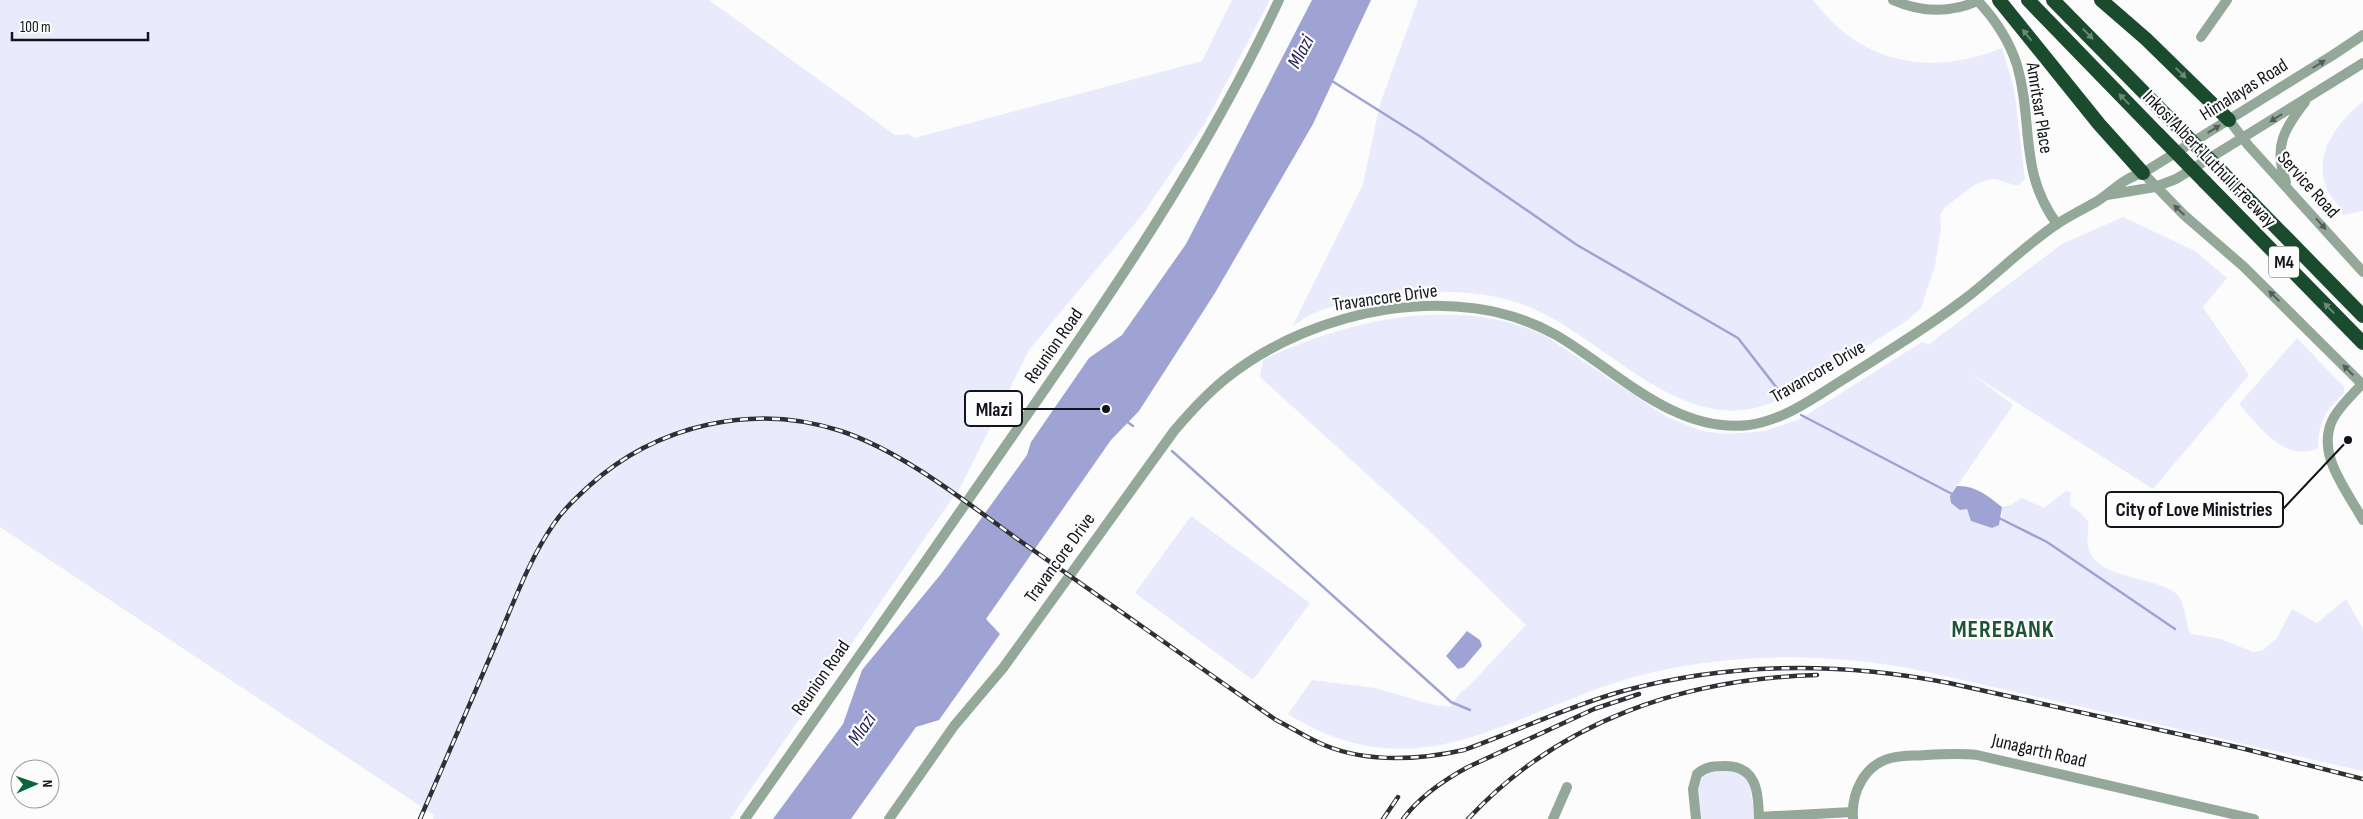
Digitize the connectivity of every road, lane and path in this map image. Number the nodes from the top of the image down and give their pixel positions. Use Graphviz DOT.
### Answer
graph roads {
  1 [pos="1279,0"];
  2 [pos="1893,0"];
  3 [pos="1999,0"];
  4 [pos="2028,0"];
  5 [pos="2053,0"];
  6 [pos="2101,0"];
  7 [pos="2227,0"];
  8 [pos="1978,1"];
  9 [pos="2363,34"];
  10 [pos="2201,36"];
  11 [pos="2363,63"];
  12 [pos="2309,97"];
  13 [pos="2229,120"];
  14 [pos="2242,138"];
  15 [pos="2143,174"];
  16 [pos="2155,187"];
  17 [pos="2288,188"];
  18 [pos="2107,195"];
  19 [pos="2057,224"];
  20 [pos="2363,272"];
  21 [pos="2363,316"];
  22 [pos="2363,343"];
  23 [pos="2362,385"];
  24 [pos="2363,520"];
  25 [pos="1567,787"];
  26 [pos="1852,815"];
  27 [pos="1759,818"];
  28 [pos="744,819"];
  29 [pos="889,819"];
  30 [pos="1553,819"];
  31 [pos="1696,819"];
  32 [pos="2254,819"];
  1 -- 28 [label="street, Reunion Road"];
  2 -- 8 [label="street, Amritsar Place"];
  15 -- 3 [label="highway, one-way"];
  22 -- 4 [label="highway, Inkosi Albert Luthuli Freeway / M4, one-way, bridge"];
  5 -- 21 [label="highway, Inkosi Albert Luthuli Freeway / M4, one-way, bridge"];
  6 -- 13 [label="highway, one-way"];
  7 -- 10 [label="street"];
  8 -- 19 [label="street, Amritsar Place"];
  13 -- 9 [label="street, Himalayas Road, one-way"];
  11 -- 12 [label="street, Himalayas Road"];
  12 -- 14 [label="street, Himalayas Road, one-way"];
  12 -- 17 [label="street"];
  13 -- 14 [label="street, Service Road"];
  15 -- 13 [label="street, Himalayas Road, one-way"];
  14 -- 16 [label="street, Himalayas Road"];
  14 -- 17 [label="street, Service Road"];
  15 -- 16 [label="street"];
  15 -- 18 [label="street, Himalayas Road"];
  16 -- 18 [label="street, Himalayas Road"];
  23 -- 16 [label="street, one-way"];
  17 -- 20 [label="street, Service Road, one-way"];
  18 -- 19 [label="street, Himalayas Road"];
  19 -- 29 [label="street, Travancore Drive"];
  23 -- 24 [label="street"];
  25 -- 30 [label="street"];
  26 -- 27 [label="street"];
  26 -- 32 [label="street, Junagarth Road"];
  27 -- 31 [label="street"];
}
